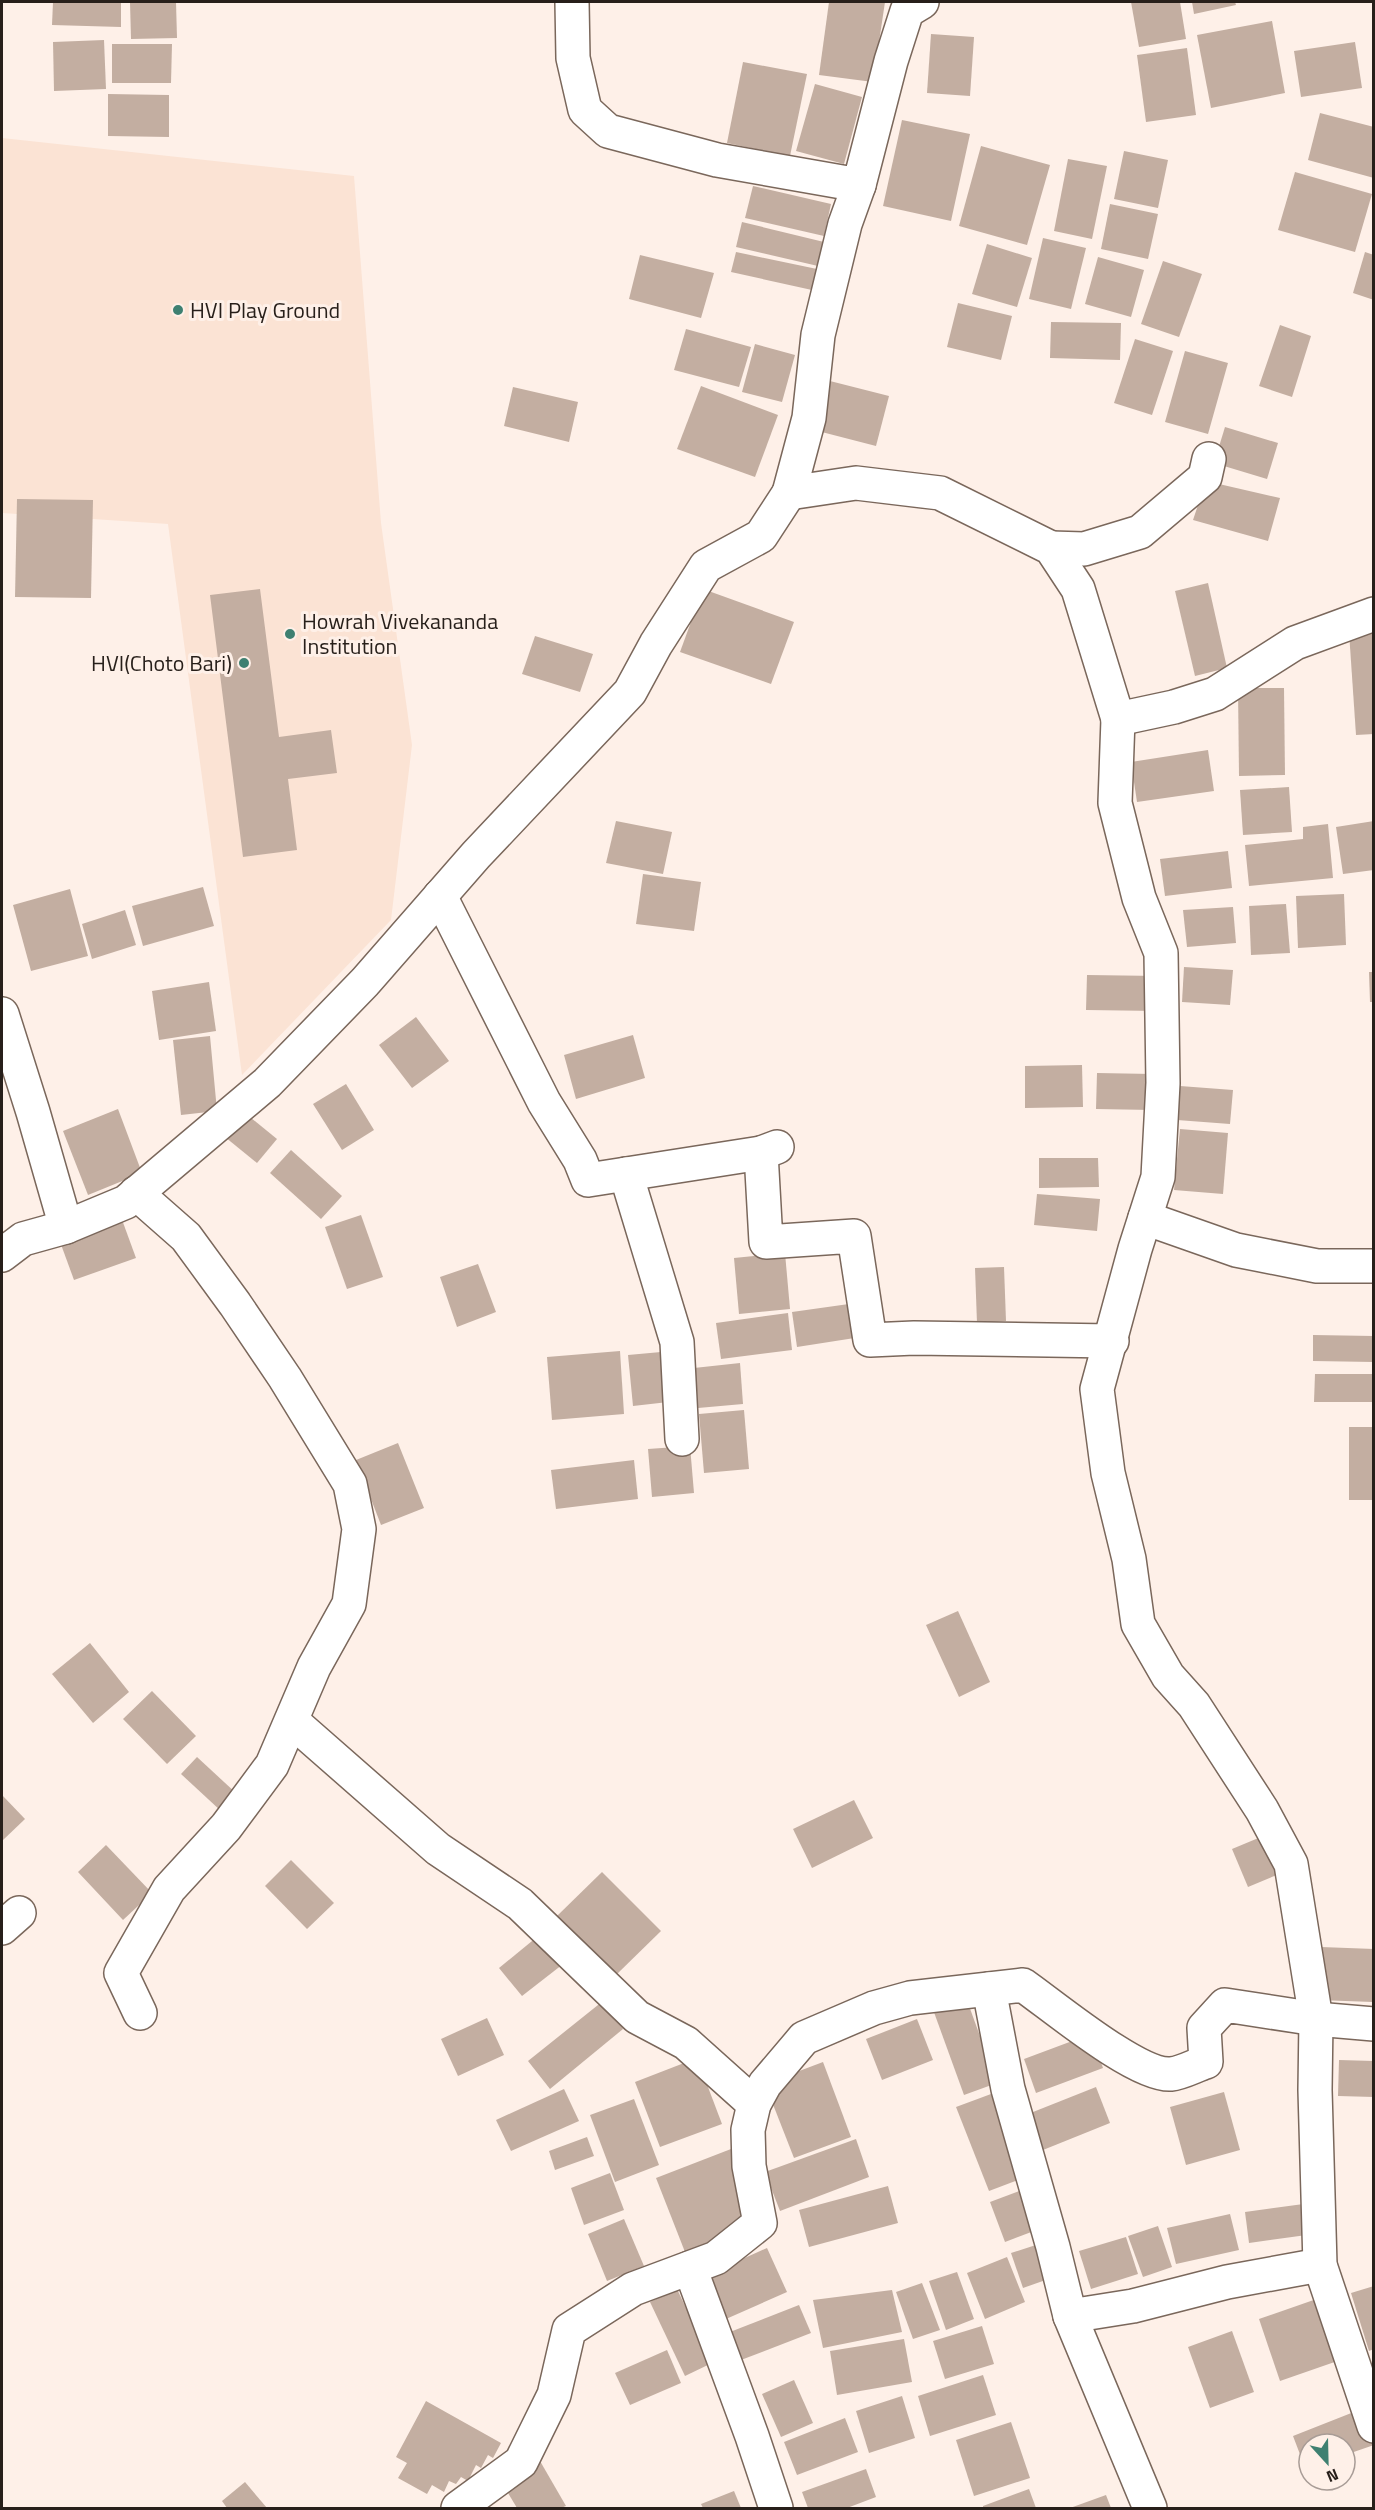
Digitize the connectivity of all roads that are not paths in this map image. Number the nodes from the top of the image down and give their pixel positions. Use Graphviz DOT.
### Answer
graph roads {
  1 [pos="572,2"];
  2 [pos="922,2"];
  3 [pos="859,185"];
  4 [pos="1209,459"];
  5 [pos="789,493"];
  6 [pos="1051,548"];
  7 [pos="1374,614"];
  8 [pos="1118,719"];
  9 [pos="440,896"];
  10 [pos="2,1014"];
  11 [pos="626,1174"];
  12 [pos="136,1193"];
  13 [pos="1145,1218"];
  14 [pos="66,1227"];
  15 [pos="2,1255"];
  16 [pos="1374,1266"];
  17 [pos="1112,1341"];
  18 [pos="682,1439"];
  19 [pos="292,1721"];
  20 [pos="989,1989"];
  21 [pos="140,2013"];
  22 [pos="1316,2019"];
  23 [pos="1374,2024"];
  24 [pos="754,2104"];
  25 [pos="1320,2265"];
  26 [pos="690,2268"];
  27 [pos="1070,2316"];
  28 [pos="1374,2426"];
  29 [pos="458,2508"];
  30 [pos="776,2508"];
  31 [pos="1150,2508"];
  1 -- 3 [label="street"];
  2 -- 3 [label="street"];
  3 -- 5 [label="street"];
  4 -- 6 [label="street"];
  5 -- 6 [label="street"];
  5 -- 9 [label="street"];
  6 -- 8 [label="street"];
  7 -- 8 [label="street"];
  8 -- 13 [label="street"];
  9 -- 11 [label="street"];
  9 -- 12 [label="street"];
  10 -- 14 [label="street"];
  11 -- 17 [label="street"];
  11 -- 18 [label="street"];
  12 -- 14 [label="street"];
  12 -- 19 [label="street"];
  13 -- 16 [label="street"];
  13 -- 17 [label="street"];
  14 -- 15 [label="street"];
  17 -- 22 [label="street"];
  19 -- 21 [label="street"];
  19 -- 24 [label="street"];
  20 -- 22 [label="street"];
  20 -- 24 [label="street"];
  20 -- 27 [label="street"];
  22 -- 23 [label="street"];
  22 -- 25 [label="street"];
  24 -- 26 [label="street"];
  25 -- 27 [label="street"];
  25 -- 28 [label="street"];
  26 -- 29 [label="street"];
  26 -- 30 [label="street"];
  27 -- 31 [label="street"];
}
